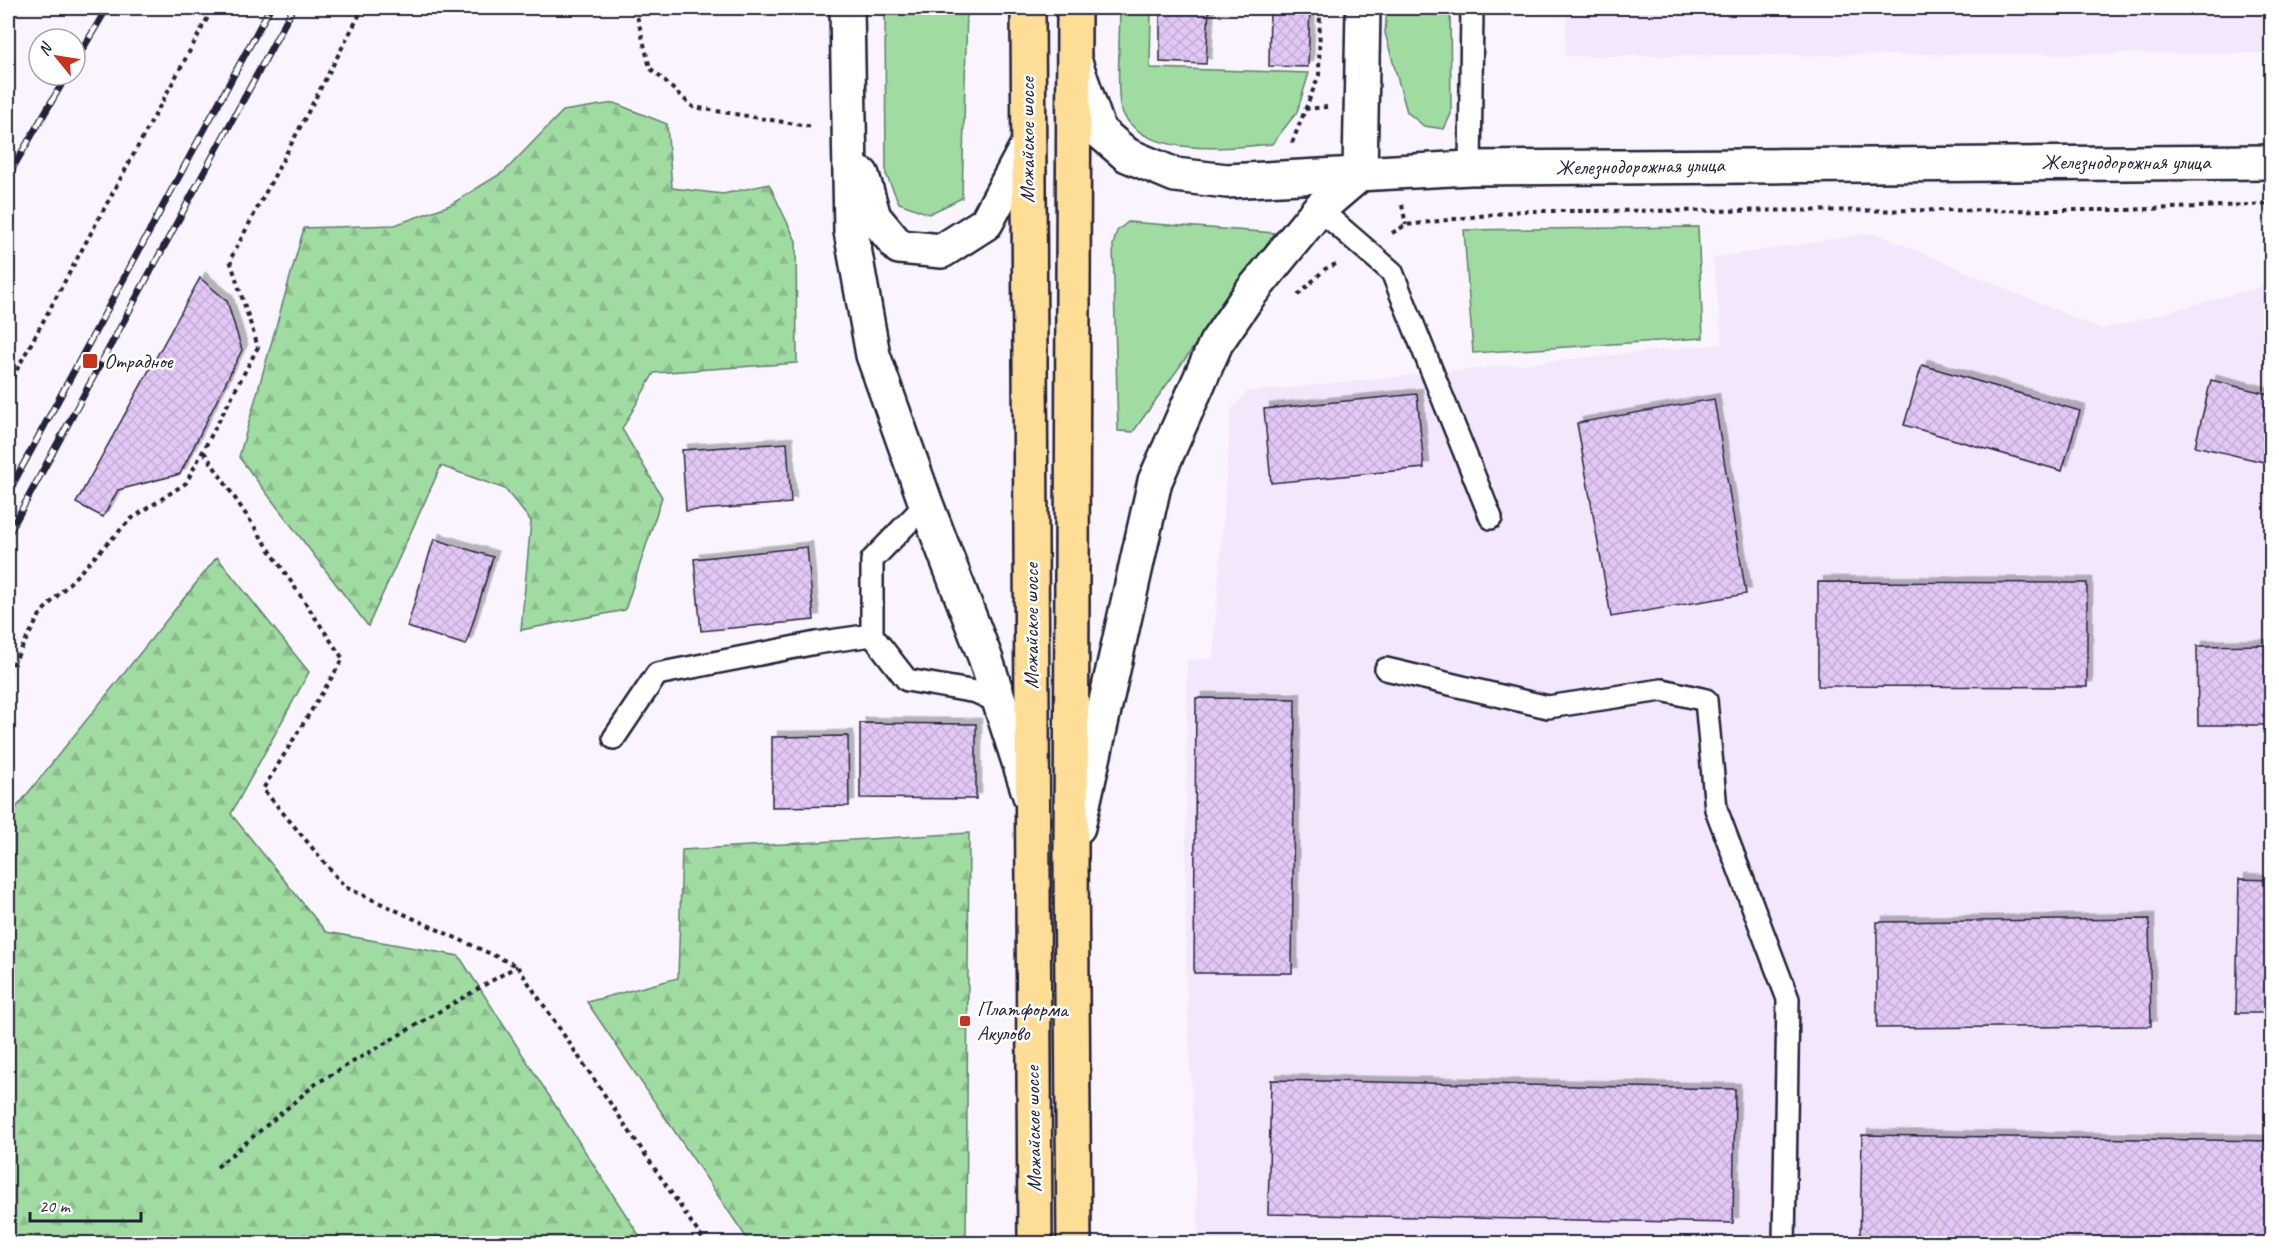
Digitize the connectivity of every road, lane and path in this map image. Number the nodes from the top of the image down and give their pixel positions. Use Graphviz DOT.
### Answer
graph roads {
  1 [pos="213,8"];
  2 [pos="363,8"];
  3 [pos="635,8"];
  4 [pos="847,8"];
  5 [pos="1028,8"];
  6 [pos="1074,8"];
  7 [pos="1320,8"];
  8 [pos="1363,8"];
  9 [pos="1472,8"];
  10 [pos="1074,58"];
  11 [pos="849,133"];
  12 [pos="1027,146"];
  13 [pos="1290,149"];
  14 [pos="2271,162"];
  15 [pos="1470,168"];
  16 [pos="1360,174"];
  17 [pos="1319,209"];
  18 [pos="8,386"];
  19 [pos="204,452"];
  20 [pos="926,504"];
  21 [pos="1491,518"];
  22 [pos="872,635"];
  23 [pos="1386,669"];
  24 [pos="8,673"];
  25 [pos="1000,703"];
  26 [pos="615,738"];
  27 [pos="1033,805"];
  28 [pos="1071,861"];
  29 [pos="518,966"];
  30 [pos="217,1167"];
  31 [pos="706,1244"];
  32 [pos="1035,1244"];
  33 [pos="1074,1244"];
  34 [pos="1784,1244"];
  1 -- 18 [label="path"];
  2 -- 19 [label="path"];
  3 -- 11 [label="path"];
  4 -- 11 [label="street"];
  5 -- 12 [label="main road, Можайское шоссе"];
  6 -- 10 [label="main road, Можайское шоссе"];
  7 -- 13 [label="path"];
  8 -- 16 [label="street"];
  9 -- 15 [label="lane"];
  10 -- 16 [label="street, Железнодорожная улица"];
  10 -- 28 [label="main road, Можайское шоссе"];
  11 -- 12 [label="street"];
  11 -- 20 [label="street"];
  12 -- 27 [label="main road, Можайское шоссе"];
  14 -- 15 [label="street, Железнодорожная улица"];
  15 -- 16 [label="street, Железнодорожная улица"];
  16 -- 17 [label="street"];
  17 -- 21 [label="lane"];
  17 -- 28 [label="street"];
  19 -- 24 [label="path"];
  19 -- 29 [label="path"];
  20 -- 22 [label="lane"];
  20 -- 25 [label="street"];
  22 -- 25 [label="lane"];
  22 -- 26 [label="lane"];
  23 -- 34 [label="lane"];
  25 -- 27 [label="street"];
  27 -- 32 [label="main road, Можайское шоссе"];
  28 -- 33 [label="main road, Можайское шоссе"];
  29 -- 30 [label="path"];
  29 -- 31 [label="path"];
}
